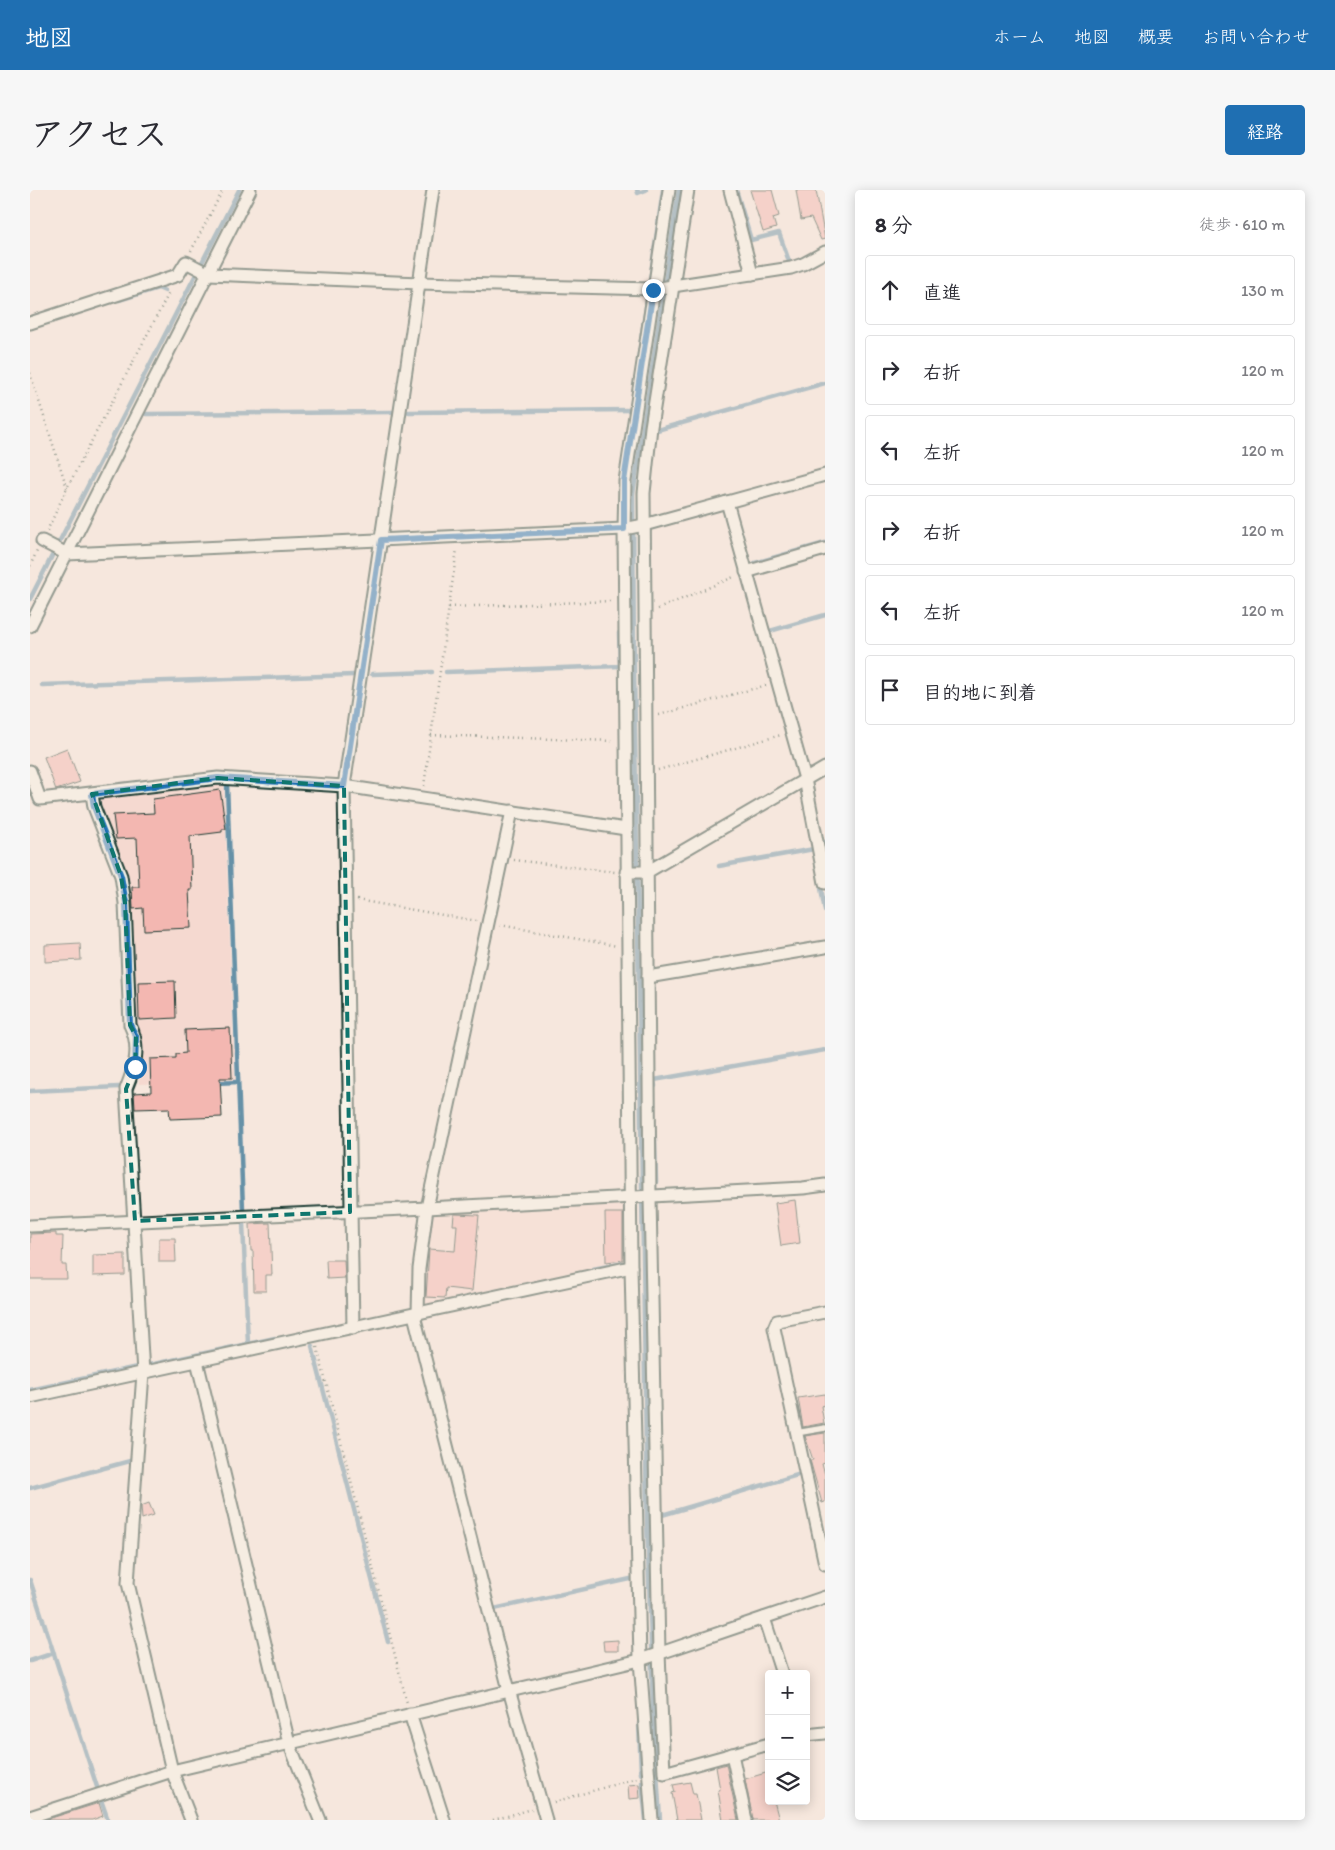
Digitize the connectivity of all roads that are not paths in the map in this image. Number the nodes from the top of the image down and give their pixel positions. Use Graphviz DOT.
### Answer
graph roads {
  1 [pos="250,190"];
  2 [pos="433,190"];
  3 [pos="668,190"];
  4 [pos="688,190"];
  5 [pos="730,190"];
  6 [pos="825,252"];
  7 [pos="207,273"];
  8 [pos="752,274"];
  9 [pos="419,283"];
  10 [pos="672,287"];
  11 [pos="656,289"];
  12 [pos="30,323"];
  13 [pos="825,475"];
  14 [pos="727,502"];
  15 [pos="642,526"];
  16 [pos="626,529"];
  17 [pos="381,540"];
  18 [pos="43,542"];
  19 [pos="825,549"];
  20 [pos="65,553"];
  21 [pos="746,572"];
  22 [pos="30,626"];
  23 [pos="825,768"];
  24 [pos="30,771"];
  25 [pos="805,779"];
  26 [pos="344,786"];
  27 [pos="92,794"];
  28 [pos="512,812"];
  29 [pos="626,829"];
  30 [pos="628,872"];
  31 [pos="645,872"];
  32 [pos="825,883"];
  33 [pos="825,947"];
  34 [pos="648,977"];
  35 [pos="825,1185"];
  36 [pos="648,1197"];
  37 [pos="632,1198"];
  38 [pos="427,1208"];
  39 [pos="350,1212"];
  40 [pos="134,1221"];
  41 [pos="30,1226"];
  42 [pos="631,1267"];
  43 [pos="825,1312"];
  44 [pos="416,1314"];
  45 [pos="353,1328"];
  46 [pos="197,1361"];
  47 [pos="143,1373"];
  48 [pos="30,1397"];
  49 [pos="825,1428"];
  50 [pos="796,1433"];
  51 [pos="825,1564"];
  52 [pos="825,1597"];
  53 [pos="764,1618"];
  54 [pos="650,1656"];
  55 [pos="781,1670"];
  56 [pos="509,1690"];
  57 [pos="410,1714"];
  58 [pos="825,1733"];
  59 [pos="810,1735"];
  60 [pos="289,1743"];
  61 [pos="765,1745"];
  62 [pos="732,1754"];
  63 [pos="172,1771"];
  64 [pos="30,1817"];
  65 [pos="191,1820"];
  66 [pos="320,1820"];
  67 [pos="444,1820"];
  68 [pos="546,1820"];
  69 [pos="652,1820"];
  70 [pos="746,1820"];
  1 -- 7 [label="street"];
  2 -- 9 [label="street"];
  3 -- 11 [label="street"];
  4 -- 10 [label="street"];
  5 -- 8 [label="street"];
  6 -- 8 [label="street"];
  7 -- 9 [label="street"];
  7 -- 12 [label="street"];
  7 -- 20 [label="street"];
  8 -- 10 [label="street"];
  9 -- 11 [label="street"];
  9 -- 17 [label="street"];
  10 -- 11 [label="street"];
  10 -- 15 [label="street"];
  11 -- 16 [label="street"];
  13 -- 14 [label="street"];
  14 -- 15 [label="street"];
  14 -- 21 [label="street"];
  15 -- 16 [label="street"];
  15 -- 31 [label="street"];
  16 -- 17 [label="street"];
  16 -- 29 [label="street"];
  17 -- 20 [label="street"];
  17 -- 26 [label="street"];
  18 -- 20 [label="street"];
  19 -- 21 [label="street"];
  20 -- 22 [label="street"];
  21 -- 25 [label="street"];
  23 -- 25 [label="street"];
  24 -- 27 [label="street"];
  25 -- 31 [label="street"];
  25 -- 32 [label="street"];
  26 -- 27 [label="street"];
  26 -- 28 [label="street"];
  26 -- 39 [label="street"];
  27 -- 40 [label="street"];
  28 -- 29 [label="street"];
  28 -- 38 [label="street"];
  29 -- 30 [label="street"];
  30 -- 31 [label="street"];
  30 -- 37 [label="street"];
  31 -- 34 [label="street"];
  33 -- 34 [label="street"];
  34 -- 36 [label="street"];
  35 -- 36 [label="street"];
  36 -- 37 [label="street"];
  36 -- 54 [label="street"];
  37 -- 38 [label="street"];
  37 -- 42 [label="street"];
  38 -- 39 [label="street"];
  38 -- 44 [label="street"];
  39 -- 40 [label="street"];
  39 -- 45 [label="street"];
  40 -- 41 [label="street"];
  40 -- 47 [label="street"];
  42 -- 44 [label="street"];
  42 -- 54 [label="street"];
  43 -- 50 [label="street"];
  44 -- 45 [label="street"];
  44 -- 56 [label="street"];
  45 -- 46 [label="street"];
  46 -- 47 [label="street"];
  46 -- 60 [label="street"];
  47 -- 48 [label="street"];
  47 -- 63 [label="street"];
  49 -- 50 [label="lane"];
  50 -- 51 [label="street"];
  52 -- 53 [label="street"];
  53 -- 54 [label="street"];
  53 -- 55 [label="street"];
  54 -- 56 [label="street"];
  54 -- 62 [label="street"];
  54 -- 69 [label="street"];
  56 -- 57 [label="street"];
  56 -- 68 [label="street"];
  57 -- 60 [label="street"];
  57 -- 67 [label="street"];
  58 -- 59 [label="street"];
  60 -- 63 [label="street"];
  60 -- 66 [label="street"];
  61 -- 62 [label="street"];
  62 -- 70 [label="street"];
  63 -- 64 [label="street"];
  63 -- 65 [label="street"];
}
